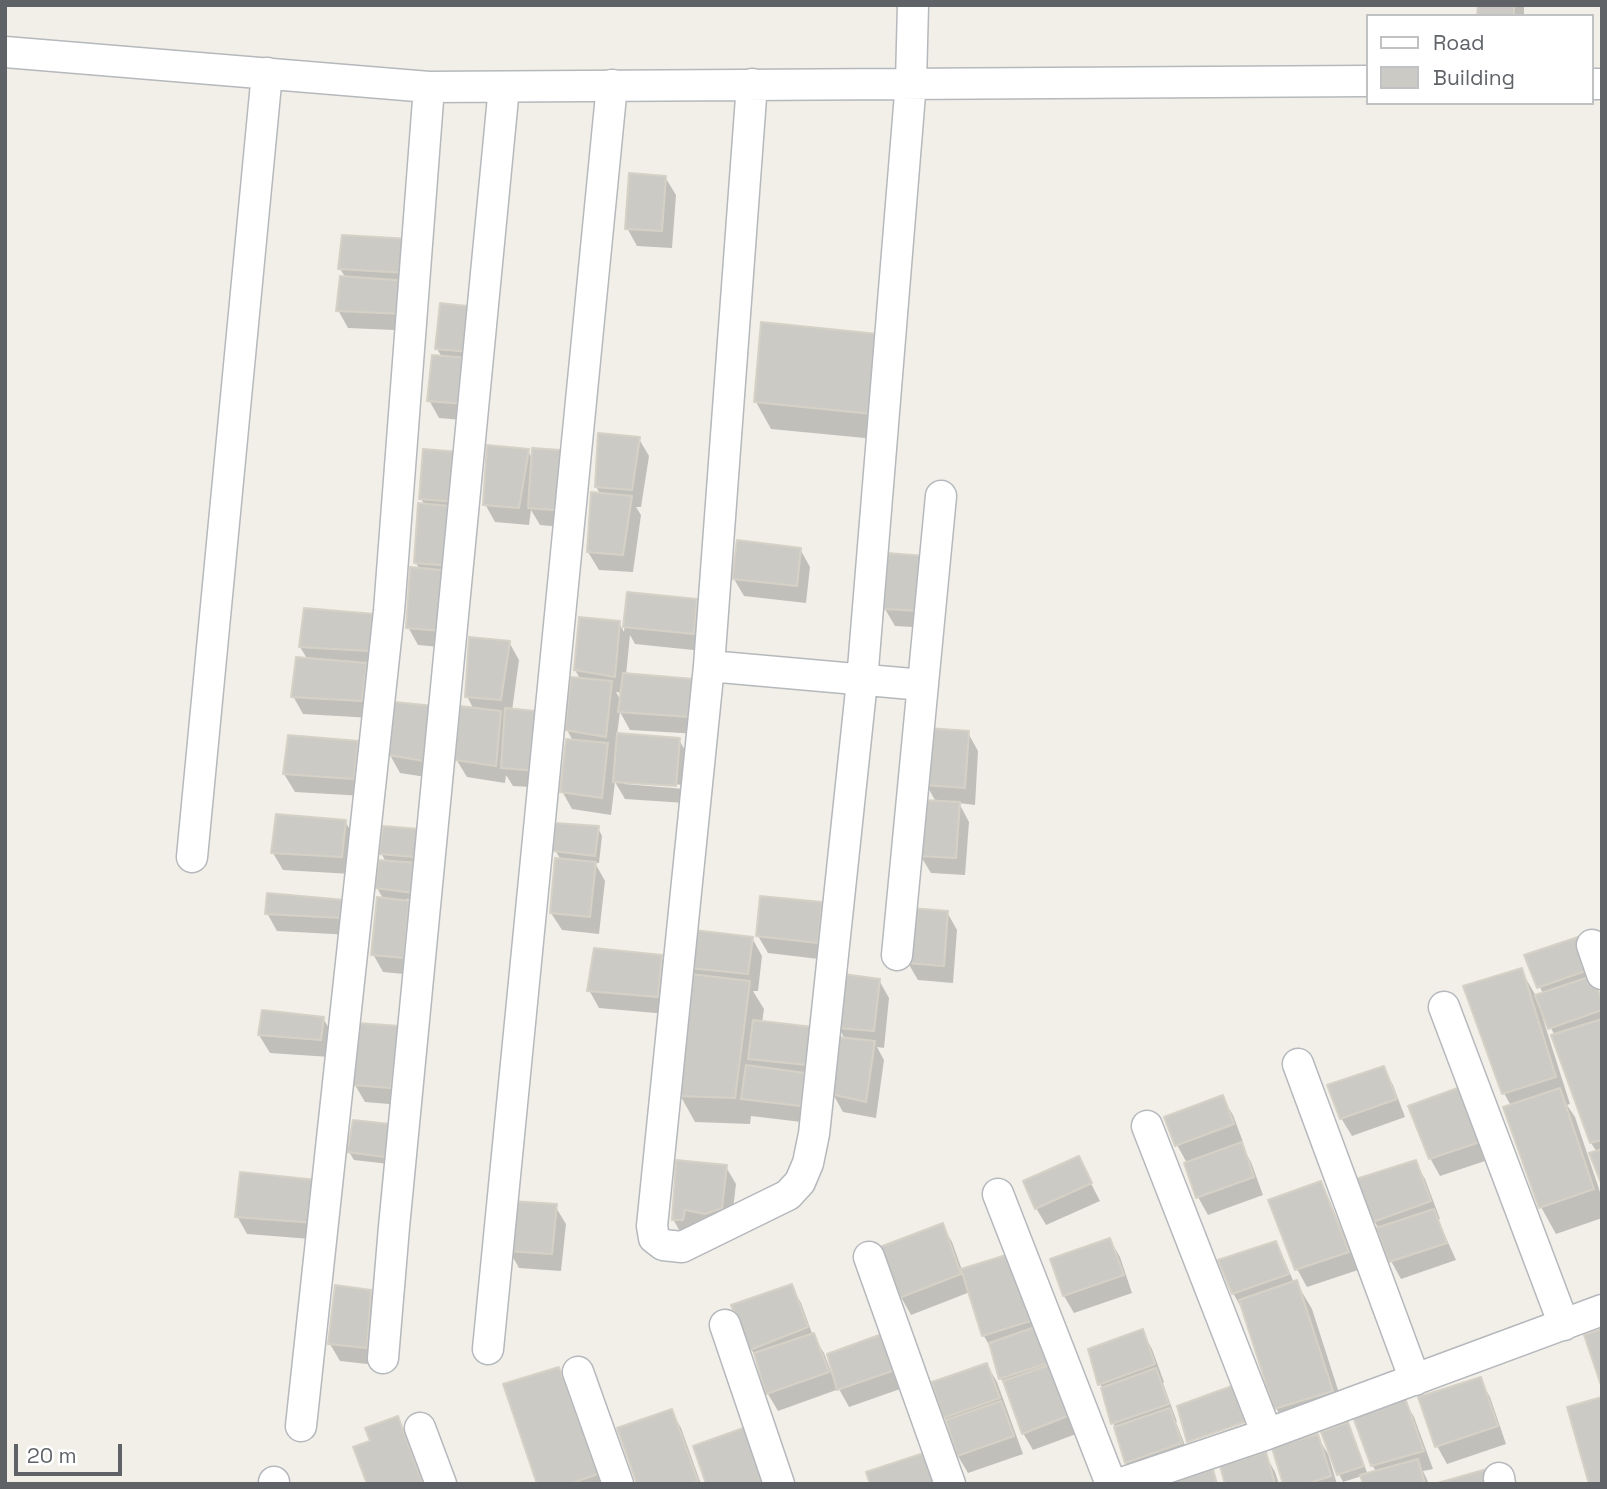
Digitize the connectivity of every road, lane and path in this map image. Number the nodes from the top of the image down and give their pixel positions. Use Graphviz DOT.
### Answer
graph roads {
  1 [pos="913,5"];
  2 [pos="5,52"];
  3 [pos="267,73"];
  4 [pos="1366,81"];
  5 [pos="911,82"];
  6 [pos="752,84"];
  7 [pos="612,85"];
  8 [pos="429,87"];
  9 [pos="503,87"];
  10 [pos="941,496"];
  11 [pos="709,666"];
  12 [pos="862,681"];
  13 [pos="923,685"];
  14 [pos="192,857"];
  15 [pos="1592,945"];
  16 [pos="897,955"];
  17 [pos="1602,974"];
  18 [pos="1444,1007"];
  19 [pos="1298,1064"];
  20 [pos="1147,1126"];
  21 [pos="998,1194"];
  22 [pos="869,1257"];
  23 [pos="1602,1310"];
  24 [pos="725,1325"];
  25 [pos="1564,1325"];
  26 [pos="488,1349"];
  27 [pos="383,1358"];
  28 [pos="578,1371"];
  29 [pos="1415,1380"];
  30 [pos="302,1426"];
  31 [pos="420,1428"];
  32 [pos="1267,1434"];
  33 [pos="441,1484"];
  34 [pos="618,1484"];
  35 [pos="779,1484"];
  36 [pos="950,1484"];
  37 [pos="1111,1484"];
  38 [pos="1119,1484"];
  1 -- 5 [label="street"];
  2 -- 3 [label="street"];
  3 -- 8 [label="street"];
  3 -- 14 [label="street"];
  4 -- 5 [label="street"];
  5 -- 6 [label="street"];
  5 -- 12 [label="street"];
  6 -- 7 [label="street"];
  6 -- 11 [label="street"];
  7 -- 9 [label="street"];
  7 -- 26 [label="street"];
  8 -- 9 [label="street"];
  8 -- 30 [label="street"];
  9 -- 27 [label="street"];
  10 -- 13 [label="street"];
  11 -- 12 [label="street"];
  11 -- 12 [label="street"];
  12 -- 13 [label="street"];
  13 -- 16 [label="street"];
  15 -- 17 [label="street"];
  18 -- 25 [label="street"];
  19 -- 29 [label="street"];
  20 -- 32 [label="street"];
  21 -- 37 [label="street"];
  22 -- 36 [label="street"];
  23 -- 25 [label="street"];
  24 -- 35 [label="street"];
  25 -- 29 [label="street"];
  28 -- 34 [label="street"];
  29 -- 32 [label="street"];
  31 -- 33 [label="street"];
  32 -- 38 [label="street"];
}
